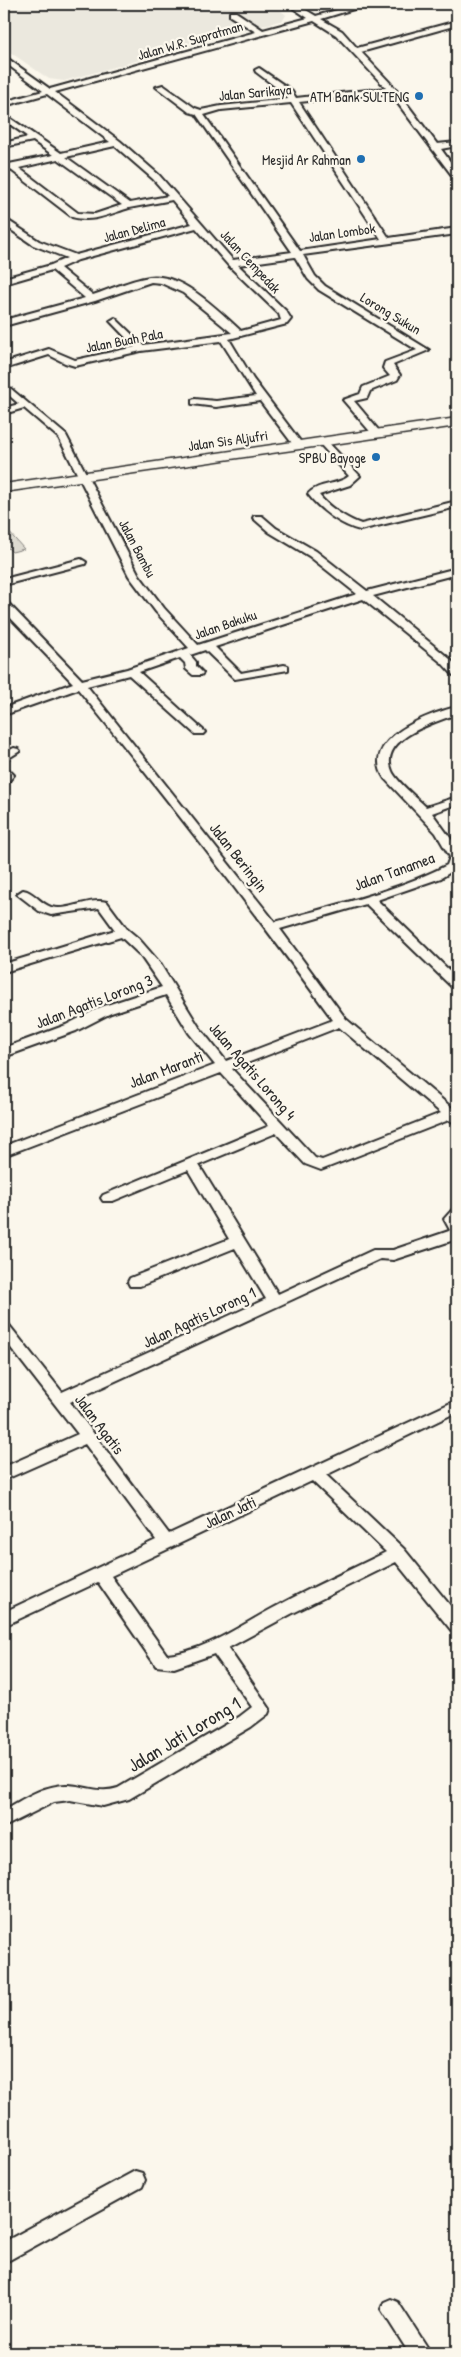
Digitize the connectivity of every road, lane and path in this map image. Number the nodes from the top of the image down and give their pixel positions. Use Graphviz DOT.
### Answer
graph roads {
  1 [pos="292,4"];
  2 [pos="366,4"];
  3 [pos="233,14"];
  4 [pos="316,18"];
  5 [pos="457,23"];
  6 [pos="443,26"];
  7 [pos="263,33"];
  8 [pos="457,34"];
  9 [pos="356,51"];
  10 [pos="4,58"];
  11 [pos="8,64"];
  12 [pos="259,70"];
  13 [pos="160,87"];
  14 [pos="392,90"];
  15 [pos="50,92"];
  16 [pos="294,102"];
  17 [pos="4,104"];
  18 [pos="201,113"];
  19 [pos="4,116"];
  20 [pos="34,138"];
  21 [pos="117,143"];
  22 [pos="457,144"];
  23 [pos="4,145"];
  24 [pos="436,147"];
  25 [pos="59,156"];
  26 [pos="8,167"];
  27 [pos="457,176"];
  28 [pos="175,197"];
  29 [pos="128,206"];
  30 [pos="4,221"];
  31 [pos="198,224"];
  32 [pos="16,230"];
  33 [pos="457,231"];
  34 [pos="4,233"];
  35 [pos="386,240"];
  36 [pos="298,253"];
  37 [pos="76,258"];
  38 [pos="231,262"];
  39 [pos="54,267"];
  40 [pos="4,281"];
  41 [pos="92,299"];
  42 [pos="115,322"];
  43 [pos="4,323"];
  44 [pos="239,334"];
  45 [pos="224,338"];
  46 [pos="141,348"];
  47 [pos="4,366"];
  48 [pos="4,386"];
  49 [pos="262,398"];
  50 [pos="195,402"];
  51 [pos="26,405"];
  52 [pos="4,411"];
  53 [pos="457,422"];
  54 [pos="376,434"];
  55 [pos="323,442"];
  56 [pos="298,445"];
  57 [pos="83,476"];
  58 [pos="4,488"];
  59 [pos="457,504"];
  60 [pos="258,518"];
  61 [pos="81,562"];
  62 [pos="457,571"];
  63 [pos="4,582"];
  64 [pos="365,596"];
  65 [pos="4,605"];
  66 [pos="208,646"];
  67 [pos="196,649"];
  68 [pos="182,654"];
  69 [pos="284,668"];
  70 [pos="131,671"];
  71 [pos="198,673"];
  72 [pos="457,673"];
  73 [pos="80,684"];
  74 [pos="457,710"];
  75 [pos="4,712"];
  76 [pos="199,732"];
  77 [pos="14,751"];
  78 [pos="4,758"];
  79 [pos="4,771"];
  80 [pos="4,780"];
  81 [pos="457,800"];
  82 [pos="424,812"];
  83 [pos="23,894"];
  84 [pos="368,899"];
  85 [pos="272,927"];
  86 [pos="123,932"];
  87 [pos="4,968"];
  88 [pos="457,985"];
  89 [pos="168,990"];
  90 [pos="341,1022"];
  91 [pos="4,1053"];
  92 [pos="222,1066"];
  93 [pos="454,1117"];
  94 [pos="278,1127"];
  95 [pos="4,1151"];
  96 [pos="191,1164"];
  97 [pos="108,1198"];
  98 [pos="457,1214"];
  99 [pos="457,1230"];
  100 [pos="238,1241"];
  101 [pos="134,1282"];
  102 [pos="275,1302"];
  103 [pos="4,1330"];
  104 [pos="60,1400"];
  105 [pos="457,1406"];
  106 [pos="88,1436"];
  107 [pos="314,1472"];
  108 [pos="4,1474"];
  109 [pos="166,1542"];
  110 [pos="398,1554"];
  111 [pos="100,1573"];
  112 [pos="4,1619"];
  113 [pos="457,1625"];
  114 [pos="217,1646"];
  115 [pos="4,1819"];
  116 [pos="135,2180"];
  117 [pos="4,2253"];
  118 [pos="391,2309"];
  119 [pos="421,2353"];
  1 -- 4 [label="street"];
  2 -- 4 [label="street, Jalan W.R. Supratman"];
  3 -- 7 [label="street"];
  4 -- 7 [label="street, Jalan W.R. Supratman"];
  4 -- 9 [label="street"];
  5 -- 6 [label="street"];
  6 -- 8 [label="street"];
  6 -- 9 [label="street"];
  7 -- 15 [label="street, Jalan W.R. Supratman"];
  9 -- 14 [label="street"];
  10 -- 11 [label="street, Jalan Cempedak"];
  11 -- 15 [label="street, Jalan Cempedak"];
  12 -- 16 [label="street"];
  13 -- 18 [label="street"];
  14 -- 16 [label="street, Jalan Sarikaya"];
  14 -- 24 [label="street"];
  15 -- 17 [label="street, Jalan W.R. Supratman"];
  15 -- 21 [label="street, Jalan Cempedak"];
  16 -- 18 [label="street, Jalan Sarikaya"];
  16 -- 35 [label="street"];
  18 -- 36 [label="street, Jalan Sarikaya"];
  19 -- 20 [label="street"];
  20 -- 23 [label="street"];
  20 -- 25 [label="street"];
  21 -- 25 [label="street"];
  21 -- 28 [label="street, Jalan Cempedak"];
  22 -- 24 [label="street"];
  24 -- 27 [label="street"];
  25 -- 26 [label="street"];
  25 -- 29 [label="street"];
  26 -- 29 [label="street"];
  28 -- 29 [label="street"];
  28 -- 31 [label="street, Jalan Cempedak"];
  30 -- 32 [label="street"];
  31 -- 37 [label="street, Jalan Delima"];
  31 -- 38 [label="street, Jalan Cempedak"];
  32 -- 34 [label="street"];
  32 -- 37 [label="street"];
  33 -- 35 [label="street, Jalan Lombok"];
  35 -- 36 [label="street, Jalan Lombok"];
  36 -- 38 [label="street, Jalan Lombok"];
  36 -- 54 [label="street, Lorong Sukun"];
  37 -- 39 [label="street, Jalan Delima"];
  38 -- 44 [label="street, Jalan Cempedak"];
  39 -- 40 [label="street, Jalan Delima"];
  39 -- 41 [label="street"];
  41 -- 43 [label="street"];
  41 -- 44 [label="street"];
  42 -- 46 [label="street"];
  44 -- 45 [label="street, Jalan Cempedak"];
  45 -- 46 [label="street, Jalan Buah Pala"];
  45 -- 49 [label="street"];
  46 -- 47 [label="street, Jalan Buah Pala"];
  48 -- 51 [label="street"];
  49 -- 50 [label="street"];
  49 -- 56 [label="street"];
  51 -- 52 [label="street"];
  51 -- 57 [label="street, Jalan Bambu"];
  53 -- 54 [label="main road, Jalan Sis Aljufri"];
  54 -- 55 [label="main road, Jalan Sis Aljufri"];
  55 -- 56 [label="main road, Jalan Sis Aljufri"];
  55 -- 59 [label="street"];
  56 -- 57 [label="main road, Jalan Sis Aljufri"];
  57 -- 58 [label="main road, Jalan Sis Aljufri"];
  57 -- 67 [label="street, Jalan Bambu"];
  60 -- 64 [label="street"];
  61 -- 63 [label="street"];
  62 -- 64 [label="street, Jalan Bakuku"];
  64 -- 66 [label="street, Jalan Bakuku"];
  64 -- 72 [label="street"];
  65 -- 73 [label="street, Jalan Beringin"];
  66 -- 67 [label="street, Jalan Bakuku"];
  66 -- 69 [label="street"];
  67 -- 68 [label="street, Jalan Bakuku"];
  68 -- 70 [label="street, Jalan Bakuku"];
  68 -- 71 [label="street"];
  70 -- 73 [label="street, Jalan Bakuku"];
  70 -- 76 [label="street"];
  73 -- 75 [label="street, Jalan Bakuku"];
  73 -- 85 [label="street, Jalan Beringin"];
  74 -- 82 [label="street, Jalan Tanamea"];
  77 -- 78 [label="street"];
  79 -- 80 [label="street"];
  81 -- 82 [label="street"];
  82 -- 84 [label="street, Jalan Tanamea"];
  83 -- 86 [label="street, Jalan Agatis Lorong 4"];
  84 -- 85 [label="street, Jalan Tanamea"];
  84 -- 88 [label="street"];
  85 -- 90 [label="street, Jalan Beringin"];
  86 -- 87 [label="street"];
  86 -- 89 [label="street, Jalan Agatis Lorong 4"];
  89 -- 91 [label="street, Jalan Agatis Lorong 3"];
  89 -- 92 [label="street, Jalan Agatis Lorong 4"];
  90 -- 92 [label="street, Jalan Maranti"];
  90 -- 93 [label="street, Jalan Beringin"];
  92 -- 94 [label="street, Jalan Agatis Lorong 4"];
  92 -- 95 [label="street, Jalan Maranti"];
  93 -- 94 [label="street, Jalan Agatis Lorong 4"];
  94 -- 96 [label="street"];
  96 -- 97 [label="street"];
  96 -- 100 [label="street"];
  98 -- 99 [label="street"];
  99 -- 102 [label="street, Jalan Agatis Lorong 1"];
  100 -- 101 [label="street"];
  100 -- 102 [label="street"];
  102 -- 104 [label="street, Jalan Agatis Lorong 1"];
  103 -- 104 [label="street, Jalan Agatis"];
  104 -- 106 [label="street, Jalan Agatis"];
  105 -- 107 [label="street, Jalan Jati"];
  106 -- 108 [label="street"];
  106 -- 109 [label="street, Jalan Agatis"];
  107 -- 109 [label="street, Jalan Jati"];
  107 -- 110 [label="street"];
  109 -- 111 [label="street, Jalan Jati"];
  110 -- 113 [label="street"];
  110 -- 114 [label="street"];
  111 -- 112 [label="street, Jalan Jati"];
  111 -- 114 [label="street"];
  114 -- 115 [label="street, Jalan Jati Lorong 1"];
  116 -- 117 [label="street"];
  118 -- 119 [label="street"];
}
